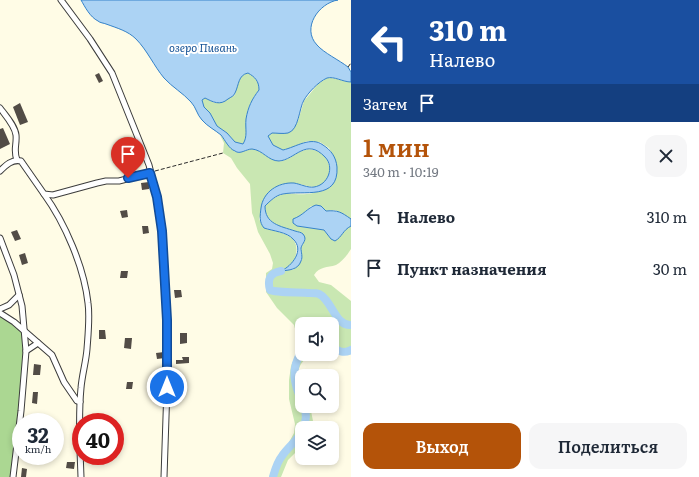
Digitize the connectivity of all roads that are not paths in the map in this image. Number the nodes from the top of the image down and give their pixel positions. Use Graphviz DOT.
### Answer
graph roads {
  1 [pos="61,0"];
  2 [pos="0,108"];
  3 [pos="17,160"];
  4 [pos="0,171"];
  5 [pos="150,173"];
  6 [pos="44,194"];
  7 [pos="0,238"];
  8 [pos="19,295"];
  9 [pos="0,309"];
  10 [pos="0,313"];
  11 [pos="24,331"];
  12 [pos="38,343"];
  13 [pos="26,351"];
  14 [pos="80,402"];
  15 [pos="13,477"];
  16 [pos="81,477"];
  17 [pos="164,477"];
  1 -- 5 [label="street"];
  2 -- 3 [label="street"];
  3 -- 4 [label="street"];
  3 -- 6 [label="street"];
  5 -- 6 [label="street"];
  5 -- 17 [label="street"];
  6 -- 14 [label="street"];
  7 -- 8 [label="street"];
  8 -- 9 [label="street"];
  8 -- 11 [label="street"];
  10 -- 11 [label="street"];
  11 -- 12 [label="street"];
  11 -- 13 [label="street"];
  12 -- 13 [label="street"];
  12 -- 14 [label="street"];
  13 -- 15 [label="street"];
  14 -- 16 [label="street"];
}
